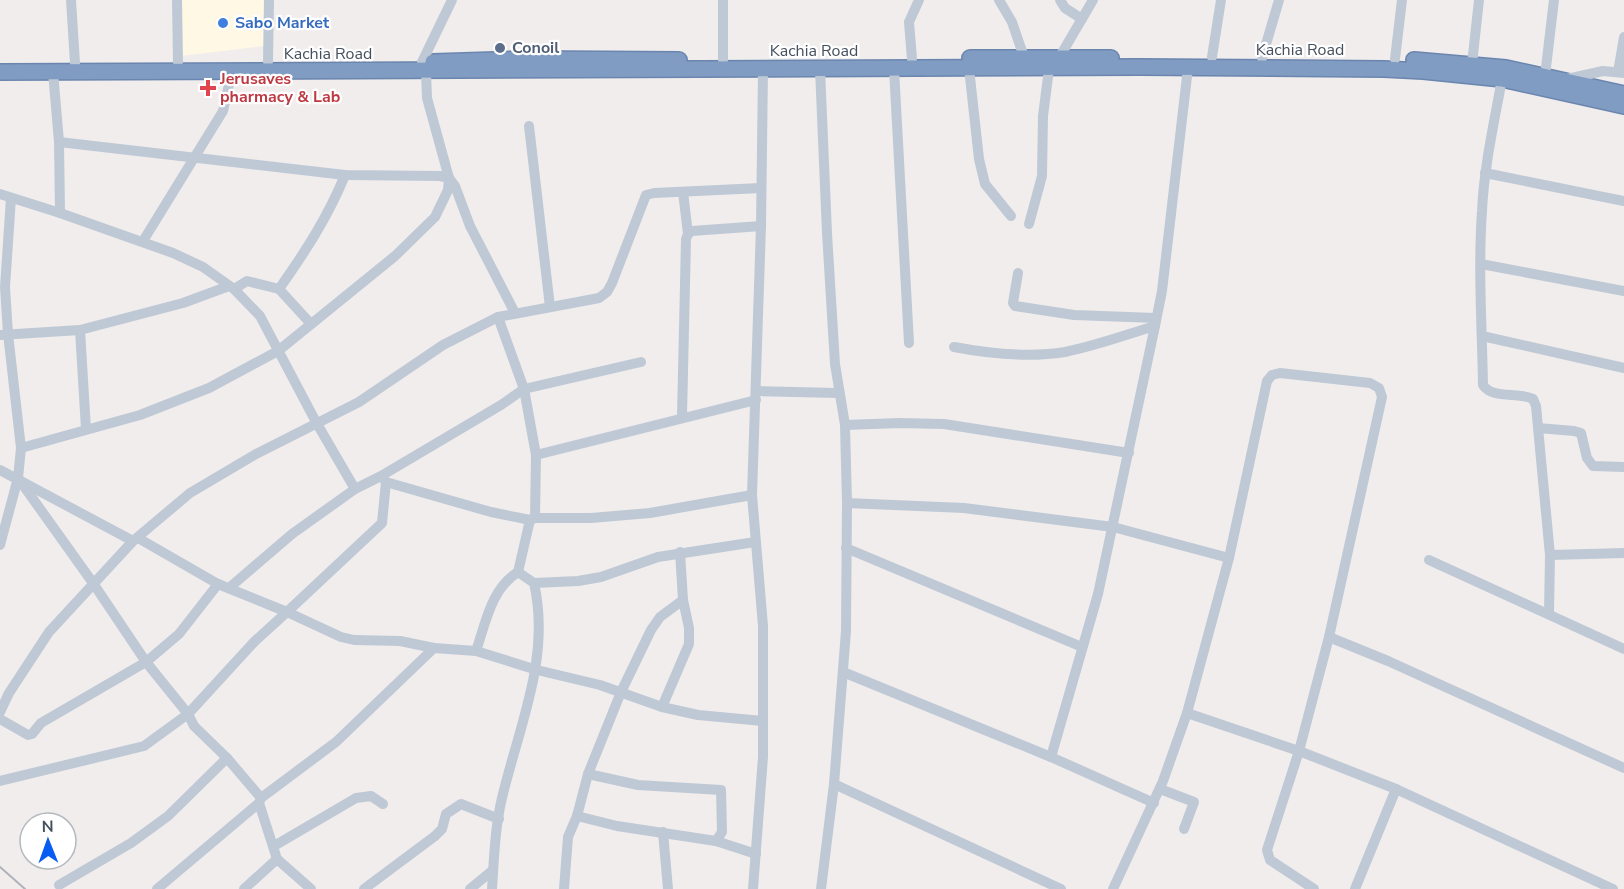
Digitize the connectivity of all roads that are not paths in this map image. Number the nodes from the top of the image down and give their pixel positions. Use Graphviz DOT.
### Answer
graph roads {
  1 [pos="71,0"];
  2 [pos="177,0"];
  3 [pos="269,0"];
  4 [pos="452,0"];
  5 [pos="723,0"];
  6 [pos="919,0"];
  7 [pos="999,0"];
  8 [pos="1060,0"];
  9 [pos="1093,0"];
  10 [pos="1221,0"];
  11 [pos="1279,0"];
  12 [pos="1402,0"];
  13 [pos="1479,0"];
  14 [pos="1554,0"];
  15 [pos="1082,19"];
  16 [pos="1624,37"];
  17 [pos="1024,57"];
  18 [pos="1212,57"];
  19 [pos="1262,58"];
  20 [pos="912,59"];
  21 [pos="1395,59"];
  22 [pos="723,60"];
  23 [pos="178,62"];
  24 [pos="268,62"];
  25 [pos="0,63"];
  26 [pos="75,63"];
  27 [pos="1054,63"];
  28 [pos="1472,64"];
  29 [pos="424,67"];
  30 [pos="449,67"];
  31 [pos="969,68"];
  32 [pos="1188,68"];
  33 [pos="763,69"];
  34 [pos="820,69"];
  35 [pos="894,69"];
  36 [pos="232,71"];
  37 [pos="0,72"];
  38 [pos="53,72"];
  39 [pos="1621,73"];
  40 [pos="1545,76"];
  41 [pos="1502,79"];
  42 [pos="1564,80"];
  43 [pos="1581,91"];
  44 [pos="1624,94"];
  45 [pos="1624,106"];
  46 [pos="529,126"];
  47 [pos="59,142"];
  48 [pos="194,157"];
  49 [pos="1485,173"];
  50 [pos="345,175"];
  51 [pos="449,178"];
  52 [pos="762,188"];
  53 [pos="683,192"];
  54 [pos="5,196"];
  55 [pos="1624,201"];
  56 [pos="60,213"];
  57 [pos="1011,216"];
  58 [pos="1029,224"];
  59 [pos="761,226"];
  60 [pos="688,234"];
  61 [pos="142,242"];
  62 [pos="1481,264"];
  63 [pos="1018,273"];
  64 [pos="231,287"];
  65 [pos="279,289"];
  66 [pos="1624,291"];
  67 [pos="550,307"];
  68 [pos="515,313"];
  69 [pos="498,317"];
  70 [pos="1155,322"];
  71 [pos="311,324"];
  72 [pos="80,330"];
  73 [pos="4,335"];
  74 [pos="1482,336"];
  75 [pos="909,343"];
  76 [pos="954,347"];
  77 [pos="279,351"];
  78 [pos="641,363"];
  79 [pos="1624,369"];
  80 [pos="524,389"];
  81 [pos="838,393"];
  82 [pos="756,396"];
  83 [pos="682,417"];
  84 [pos="316,422"];
  85 [pos="845,425"];
  86 [pos="1538,428"];
  87 [pos="86,429"];
  88 [pos="21,448"];
  89 [pos="1129,453"];
  90 [pos="536,455"];
  91 [pos="1624,467"];
  92 [pos="0,470"];
  93 [pos="18,478"];
  94 [pos="384,479"];
  95 [pos="355,489"];
  96 [pos="752,495"];
  97 [pos="847,503"];
  98 [pos="533,519"];
  99 [pos="1113,527"];
  100 [pos="135,539"];
  101 [pos="756,542"];
  102 [pos="0,545"];
  103 [pos="846,548"];
  104 [pos="680,552"];
  105 [pos="1624,553"];
  106 [pos="1550,555"];
  107 [pos="1229,558"];
  108 [pos="1429,560"];
  109 [pos="519,572"];
  110 [pos="93,583"];
  111 [pos="218,584"];
  112 [pos="534,584"];
  113 [pos="230,588"];
  114 [pos="683,600"];
  115 [pos="287,612"];
  116 [pos="1549,613"];
  117 [pos="1329,637"];
  118 [pos="1082,647"];
  119 [pos="434,648"];
  120 [pos="1624,649"];
  121 [pos="476,651"];
  122 [pos="146,662"];
  123 [pos="537,670"];
  124 [pos="843,672"];
  125 [pos="621,692"];
  126 [pos="662,707"];
  127 [pos="0,712"];
  128 [pos="1187,712"];
  129 [pos="188,714"];
  130 [pos="0,718"];
  131 [pos="763,721"];
  132 [pos="1299,751"];
  133 [pos="1051,757"];
  134 [pos="227,758"];
  135 [pos="1624,768"];
  136 [pos="588,774"];
  137 [pos="0,781"];
  138 [pos="834,784"];
  139 [pos="1160,789"];
  140 [pos="1396,789"];
  141 [pos="260,800"];
  142 [pos="1154,803"];
  143 [pos="383,804"];
  144 [pos="577,816"];
  145 [pos="499,819"];
  146 [pos="1184,829"];
  147 [pos="663,832"];
  148 [pos="716,841"];
  149 [pos="274,846"];
  150 [pos="756,854"];
  151 [pos="277,859"];
  152 [pos="493,870"];
  153 [pos="59,885"];
  154 [pos="157,889"];
  155 [pos="244,889"];
  156 [pos="311,889"];
  157 [pos="364,889"];
  158 [pos="470,889"];
  159 [pos="492,889"];
  160 [pos="564,889"];
  161 [pos="669,889"];
  162 [pos="753,889"];
  163 [pos="820,889"];
  164 [pos="1061,889"];
  165 [pos="1113,889"];
  166 [pos="1314,889"];
  167 [pos="1355,889"];
  168 [pos="1612,889"];
  1 -- 26 [label="street"];
  2 -- 23 [label="street"];
  3 -- 24 [label="street"];
  4 -- 29 [label="street"];
  5 -- 22 [label="street"];
  6 -- 20 [label="street"];
  7 -- 17 [label="street"];
  8 -- 15 [label="street"];
  9 -- 15 [label="street"];
  10 -- 18 [label="street"];
  11 -- 19 [label="street"];
  12 -- 21 [label="street"];
  13 -- 28 [label="street"];
  14 -- 40 [label="street"];
  15 -- 27 [label="street"];
  16 -- 39 [label="street"];
  17 -- 20 [label="highway, Kachia Road"];
  17 -- 27 [label="highway, Kachia Road"];
  18 -- 19 [label="highway, Kachia Road"];
  18 -- 27 [label="highway, Kachia Road"];
  19 -- 21 [label="highway, Kachia Road"];
  20 -- 22 [label="highway, Kachia Road"];
  21 -- 28 [label="highway, Kachia Road"];
  22 -- 30 [label="highway, Kachia Road"];
  23 -- 24 [label="highway, Kachia Road"];
  23 -- 26 [label="highway, Kachia Road"];
  24 -- 29 [label="highway, Kachia Road"];
  25 -- 26 [label="highway, Kachia Road"];
  27 -- 31 [label="highway, Kachia Road"];
  27 -- 32 [label="highway, Kachia Road"];
  27 -- 58 [label="street"];
  28 -- 40 [label="highway, Kachia Road"];
  29 -- 30 [label="highway, Kachia Road"];
  29 -- 36 [label="highway, Kachia Road"];
  29 -- 51 [label="street"];
  30 -- 33 [label="highway, Kachia Road"];
  31 -- 35 [label="highway, Kachia Road"];
  31 -- 57 [label="street"];
  32 -- 41 [label="highway, Kachia Road"];
  32 -- 70 [label="street"];
  33 -- 34 [label="highway, Kachia Road"];
  33 -- 52 [label="street"];
  34 -- 35 [label="highway, Kachia Road"];
  34 -- 81 [label="street"];
  35 -- 75 [label="street"];
  36 -- 38 [label="highway, Kachia Road"];
  36 -- 48 [label="street"];
  37 -- 38 [label="highway, Kachia Road"];
  38 -- 47 [label="street"];
  39 -- 42 [label="street"];
  40 -- 42 [label="highway, Kachia Road"];
  41 -- 43 [label="highway, Kachia Road"];
  41 -- 49 [label="street"];
  42 -- 43 [label="highway, Kachia Road"];
  43 -- 44 [label="highway, Kachia Road"];
  43 -- 45 [label="highway, Kachia Road"];
  46 -- 67 [label="street"];
  47 -- 48 [label="street"];
  47 -- 56 [label="street"];
  48 -- 50 [label="street"];
  48 -- 61 [label="street"];
  49 -- 55 [label="street"];
  49 -- 62 [label="street"];
  50 -- 51 [label="street"];
  50 -- 65 [label="street"];
  51 -- 68 [label="street"];
  51 -- 71 [label="street"];
  52 -- 53 [label="street"];
  52 -- 59 [label="street"];
  53 -- 60 [label="street"];
  53 -- 67 [label="street"];
  54 -- 56 [label="street"];
  54 -- 73 [label="street"];
  56 -- 61 [label="street"];
  59 -- 60 [label="street"];
  59 -- 82 [label="street"];
  60 -- 83 [label="street"];
  61 -- 64 [label="street"];
  62 -- 66 [label="street"];
  62 -- 74 [label="street"];
  63 -- 70 [label="street"];
  64 -- 65 [label="street"];
  64 -- 72 [label="street"];
  64 -- 77 [label="street"];
  65 -- 71 [label="street"];
  67 -- 68 [label="street"];
  68 -- 69 [label="street"];
  69 -- 80 [label="street"];
  69 -- 84 [label="street"];
  70 -- 76 [label="street"];
  70 -- 89 [label="street"];
  71 -- 77 [label="street"];
  72 -- 73 [label="street"];
  72 -- 87 [label="street"];
  73 -- 88 [label="street"];
  74 -- 79 [label="street"];
  74 -- 86 [label="street"];
  77 -- 84 [label="street"];
  77 -- 87 [label="street"];
  78 -- 80 [label="street"];
  80 -- 90 [label="street"];
  80 -- 94 [label="street"];
  81 -- 82 [label="street"];
  81 -- 85 [label="street"];
  82 -- 83 [label="street"];
  82 -- 96 [label="street"];
  83 -- 90 [label="street"];
  84 -- 95 [label="street"];
  84 -- 100 [label="street"];
  85 -- 89 [label="street"];
  85 -- 97 [label="street"];
  86 -- 91 [label="street"];
  86 -- 106 [label="street"];
  87 -- 88 [label="street"];
  88 -- 93 [label="street"];
  89 -- 99 [label="street"];
  90 -- 98 [label="street"];
  92 -- 93 [label="street"];
  93 -- 100 [label="street"];
  93 -- 102 [label="street"];
  93 -- 110 [label="street"];
  94 -- 95 [label="street"];
  94 -- 98 [label="street"];
  94 -- 115 [label="street"];
  95 -- 113 [label="street"];
  96 -- 98 [label="street"];
  96 -- 101 [label="street"];
  97 -- 99 [label="street"];
  97 -- 103 [label="street"];
  98 -- 109 [label="street"];
  99 -- 107 [label="street"];
  99 -- 118 [label="street"];
  100 -- 110 [label="street"];
  100 -- 111 [label="street"];
  101 -- 104 [label="street"];
  101 -- 131 [label="street"];
  103 -- 118 [label="street"];
  103 -- 124 [label="street"];
  104 -- 112 [label="street"];
  104 -- 114 [label="street"];
  105 -- 106 [label="street"];
  106 -- 116 [label="street"];
  107 -- 117 [label="street"];
  107 -- 128 [label="street"];
  108 -- 116 [label="street"];
  109 -- 112 [label="street"];
  109 -- 121 [label="street"];
  110 -- 122 [label="street"];
  110 -- 127 [label="street"];
  111 -- 113 [label="street"];
  111 -- 122 [label="street"];
  112 -- 123 [label="street"];
  113 -- 115 [label="street"];
  114 -- 125 [label="street"];
  114 -- 126 [label="street"];
  115 -- 119 [label="street"];
  115 -- 129 [label="street"];
  116 -- 120 [label="street"];
  117 -- 132 [label="street"];
  117 -- 135 [label="street"];
  118 -- 133 [label="street"];
  119 -- 121 [label="street"];
  119 -- 141 [label="street"];
  121 -- 123 [label="street"];
  122 -- 129 [label="street"];
  122 -- 130 [label="street"];
  123 -- 125 [label="street"];
  123 -- 145 [label="street"];
  124 -- 133 [label="street"];
  124 -- 138 [label="street"];
  125 -- 126 [label="street"];
  125 -- 136 [label="street"];
  126 -- 131 [label="street"];
  128 -- 132 [label="street"];
  128 -- 139 [label="street"];
  129 -- 134 [label="street"];
  129 -- 137 [label="street"];
  131 -- 150 [label="street"];
  132 -- 140 [label="street"];
  132 -- 166 [label="street"];
  133 -- 142 [label="street"];
  134 -- 141 [label="street"];
  134 -- 153 [label="street"];
  136 -- 144 [label="street"];
  136 -- 148 [label="street"];
  138 -- 163 [label="street"];
  138 -- 164 [label="street"];
  139 -- 142 [label="street"];
  139 -- 146 [label="street"];
  140 -- 167 [label="street"];
  140 -- 168 [label="street"];
  141 -- 149 [label="street"];
  141 -- 154 [label="street"];
  142 -- 165 [label="street"];
  143 -- 149 [label="street"];
  144 -- 147 [label="street"];
  144 -- 160 [label="street"];
  145 -- 152 [label="street"];
  145 -- 157 [label="street"];
  147 -- 148 [label="street"];
  147 -- 161 [label="street"];
  148 -- 150 [label="street"];
  149 -- 151 [label="street"];
  150 -- 162 [label="street"];
  151 -- 155 [label="street"];
  151 -- 156 [label="street"];
  152 -- 158 [label="street"];
  152 -- 159 [label="street"];
}
